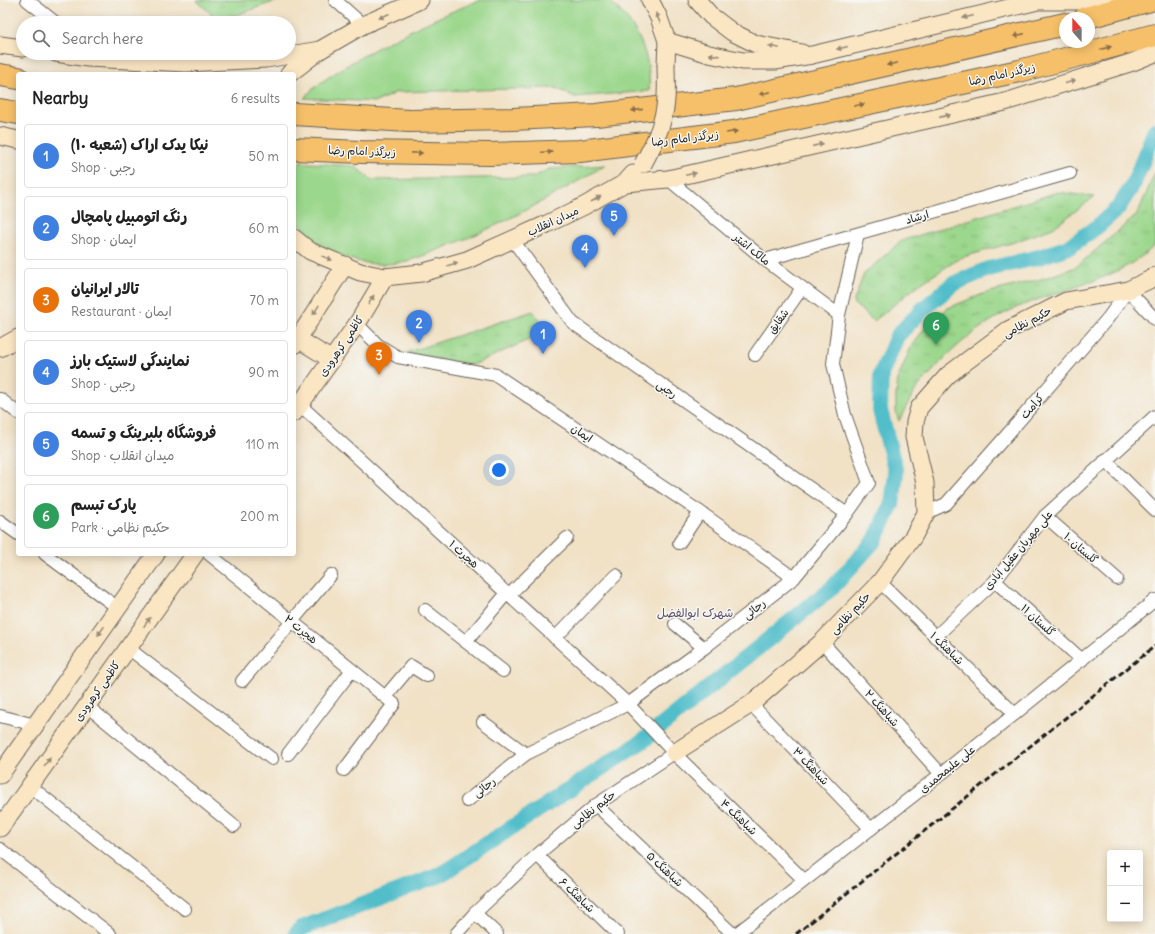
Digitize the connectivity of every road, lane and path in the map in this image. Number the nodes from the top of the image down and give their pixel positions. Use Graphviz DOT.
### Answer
graph roads {
  1 [pos="27,0"];
  2 [pos="335,0"];
  3 [pos="420,0"];
  4 [pos="650,0"];
  5 [pos="697,0"];
  6 [pos="1148,1"];
  7 [pos="1095,15"];
  8 [pos="47,16"];
  9 [pos="363,25"];
  10 [pos="1059,25"];
  11 [pos="1155,35"];
  12 [pos="667,41"];
  13 [pos="0,45"];
  14 [pos="16,47"];
  15 [pos="320,50"];
  16 [pos="1155,53"];
  17 [pos="296,54"];
  18 [pos="812,55"];
  19 [pos="149,60"];
  20 [pos="246,60"];
  21 [pos="292,72"];
  22 [pos="0,75"];
  23 [pos="16,78"];
  24 [pos="0,110"];
  25 [pos="16,114"];
  26 [pos="296,114"];
  27 [pos="0,136"];
  28 [pos="16,140"];
  29 [pos="296,149"];
  30 [pos="1070,173"];
  31 [pos="668,179"];
  32 [pos="625,183"];
  33 [pos="858,234"];
  34 [pos="512,239"];
  35 [pos="296,240"];
  36 [pos="765,260"];
  37 [pos="344,265"];
  38 [pos="1155,276"];
  39 [pos="385,277"];
  40 [pos="802,288"];
  41 [pos="1128,290"];
  42 [pos="839,315"];
  43 [pos="1155,319"];
  44 [pos="357,324"];
  45 [pos="16,339"];
  46 [pos="296,342"];
  47 [pos="0,348"];
  48 [pos="755,355"];
  49 [pos="332,360"];
  50 [pos="0,399"];
  51 [pos="297,409"];
  52 [pos="16,411"];
  53 [pos="1155,416"];
  54 [pos="1106,460"];
  55 [pos="1155,510"];
  56 [pos="700,512"];
  57 [pos="926,513"];
  58 [pos="847,514"];
  59 [pos="1045,516"];
  60 [pos="0,521"];
  61 [pos="16,533"];
  62 [pos="567,538"];
  63 [pos="679,543"];
  64 [pos="48,556"];
  65 [pos="155,556"];
  66 [pos="194,556"];
  67 [pos="211,556"];
  68 [pos="331,575"];
  69 [pos="616,575"];
  70 [pos="794,578"];
  71 [pos="1116,579"];
  72 [pos="995,581"];
  73 [pos="880,582"];
  74 [pos="508,594"];
  75 [pos="1155,600"];
  76 [pos="118,608"];
  77 [pos="425,610"];
  78 [pos="291,621"];
  79 [pos="675,624"];
  80 [pos="935,637"];
  81 [pos="555,638"];
  82 [pos="466,642"];
  83 [pos="822,642"];
  84 [pos="128,648"];
  85 [pos="704,648"];
  86 [pos="1082,660"];
  87 [pos="352,670"];
  88 [pos="503,671"];
  89 [pos="427,676"];
  90 [pos="242,681"];
  91 [pos="389,700"];
  92 [pos="628,704"];
  93 [pos="751,704"];
  94 [pos="87,706"];
  95 [pos="1015,714"];
  96 [pos="0,716"];
  97 [pos="641,717"];
  98 [pos="483,722"];
  99 [pos="35,725"];
  100 [pos="671,750"];
  101 [pos="288,754"];
  102 [pos="526,754"];
  103 [pos="272,759"];
  104 [pos="344,770"];
  105 [pos="941,774"];
  106 [pos="0,775"];
  107 [pos="30,786"];
  108 [pos="467,801"];
  109 [pos="596,805"];
  110 [pos="234,826"];
  111 [pos="0,828"];
  112 [pos="871,829"];
  113 [pos="0,849"];
  114 [pos="537,855"];
  115 [pos="804,880"];
  116 [pos="185,909"];
  117 [pos="475,913"];
  118 [pos="110,934"];
  119 [pos="456,934"];
  120 [pos="497,934"];
  121 [pos="618,934"];
  122 [pos="734,934"];
  1 -- 8 [label="street"];
  2 -- 9 [label="street"];
  3 -- 9 [label="main road, one-way"];
  12 -- 4 [label="main road, میدان انقلاب, one-way"];
  18 -- 5 [label="main road, one-way"];
  6 -- 7 [label="highway"];
  6 -- 18 [label="main road, one-way"];
  9 -- 15 [label="main road"];
  10 -- 26 [label="highway, one-way"];
  29 -- 11 [label="highway, زیرگذر امام رضا, one-way"];
  18 -- 12 [label="main road, one-way"];
  12 -- 32 [label="main road, میدان انقلاب, bridge"];
  13 -- 14 [label="main road"];
  15 -- 17 [label="main road"];
  15 -- 21 [label="main road"];
  31 -- 16 [label="main road, one-way"];
  19 -- 20 [label="main road"];
  22 -- 23 [label="highway"];
  24 -- 25 [label="highway"];
  27 -- 28 [label="main road"];
  30 -- 33 [label="street, ارشاد"];
  31 -- 32 [label="main road"];
  31 -- 36 [label="street, مالک اشتر"];
  34 -- 32 [label="main road, میدان انقلاب, one-way"];
  33 -- 36 [label="street, ارشاد"];
  33 -- 42 [label="street"];
  39 -- 34 [label="main road, میدان انقلاب, one-way"];
  34 -- 58 [label="street, رجبی"];
  35 -- 37 [label="main road, میدان انقلاب, one-way"];
  36 -- 40 [label="street, مالک اشتر"];
  37 -- 39 [label="main road, میدان انقلاب"];
  37 -- 46 [label="main road, one-way"];
  38 -- 41 [label="main road, حکیم نظامی"];
  44 -- 39 [label="main road, کاظمی کرهرودی, one-way"];
  40 -- 42 [label="street, مالک اشتر"];
  40 -- 48 [label="street, شقایق"];
  41 -- 43 [label="street"];
  41 -- 57 [label="street, کرامت"];
  41 -- 57 [label="main road, حکیم نظامی"];
  42 -- 58 [label="street, رجائی"];
  44 -- 49 [label="main road, کاظمی کرهرودی"];
  44 -- 56 [label="street, ایمان"];
  45 -- 47 [label="main road"];
  46 -- 49 [label="main road"];
  49 -- 51 [label="main road, کاظمی کرهرودی"];
  50 -- 52 [label="street"];
  51 -- 74 [label="street, هجرت ۱"];
  53 -- 54 [label="street, علی مهربان عقیل آبادی"];
  54 -- 55 [label="street"];
  54 -- 59 [label="street, علی مهربان عقیل آبادی"];
  56 -- 63 [label="street"];
  56 -- 70 [label="street, ایمان"];
  57 -- 73 [label="main road, حکیم نظامی"];
  58 -- 70 [label="street, رجائی"];
  59 -- 71 [label="street, گلستان ۱۰"];
  59 -- 72 [label="street, علی مهربان عقیل آبادی"];
  60 -- 61 [label="street"];
  62 -- 74 [label="street"];
  64 -- 76 [label="street"];
  65 -- 76 [label="main road"];
  84 -- 66 [label="main road, کاظمی کرهرودی, one-way"];
  67 -- 78 [label="street, هجرت ۲"];
  68 -- 78 [label="street"];
  69 -- 81 [label="street"];
  70 -- 85 [label="street, رجائی"];
  72 -- 80 [label="street, علی مهربان عقیل آبادی"];
  72 -- 86 [label="street, گلستان ۱۱"];
  73 -- 80 [label="street, شباهنگ ۱"];
  73 -- 83 [label="main road, حکیم نظامی"];
  74 -- 81 [label="street, هجرت ۱"];
  74 -- 82 [label="street"];
  75 -- 86 [label="street, علی علیمحمدی"];
  76 -- 99 [label="main road, one-way"];
  77 -- 82 [label="street"];
  78 -- 87 [label="street, هجرت ۲"];
  78 -- 90 [label="street"];
  79 -- 85 [label="street"];
  80 -- 95 [label="street, شباهنگ ۱"];
  81 -- 92 [label="street, هجرت ۱"];
  82 -- 88 [label="street"];
  83 -- 93 [label="main road, حکیم نظامی"];
  83 -- 105 [label="street, شباهنگ ۲"];
  84 -- 94 [label="main road, کاظمی کرهرودی"];
  84 -- 103 [label="street"];
  85 -- 92 [label="street, رجائی"];
  86 -- 95 [label="street, علی علیمحمدی"];
  87 -- 91 [label="street, هجرت ۲"];
  87 -- 101 [label="street"];
  89 -- 91 [label="street"];
  91 -- 104 [label="street"];
  92 -- 97 [label="street, هجرت ۱"];
  92 -- 102 [label="street, رجائی"];
  93 -- 100 [label="main road, حکیم نظامی"];
  93 -- 112 [label="street, شباهنگ ۳"];
  107 -- 94 [label="main road, کاظمی کرهرودی, one-way"];
  94 -- 110 [label="street"];
  95 -- 105 [label="street, علی علیمحمدی"];
  96 -- 99 [label="street"];
  97 -- 100 [label="street, شباهنگ ۴"];
  98 -- 102 [label="street"];
  99 -- 106 [label="main road"];
  100 -- 109 [label="street, حکیم نظامی"];
  100 -- 115 [label="street, شباهنگ ۴"];
  102 -- 108 [label="street, رجائی"];
  105 -- 112 [label="street, علی علیمحمدی"];
  107 -- 111 [label="main road, کاظمی کرهرودی"];
  107 -- 116 [label="street"];
  109 -- 114 [label="street, حکیم نظامی"];
  109 -- 122 [label="street, شباهنگ ۵"];
  112 -- 115 [label="street, علی علیمحمدی"];
  113 -- 118 [label="street"];
  114 -- 117 [label="street, حکیم نظامی"];
  114 -- 121 [label="street, شباهنگ ۶"];
  115 -- 122 [label="street, علی علیمحمدی"];
  117 -- 119 [label="street, حکیم نظامی"];
  117 -- 120 [label="street"];
}
